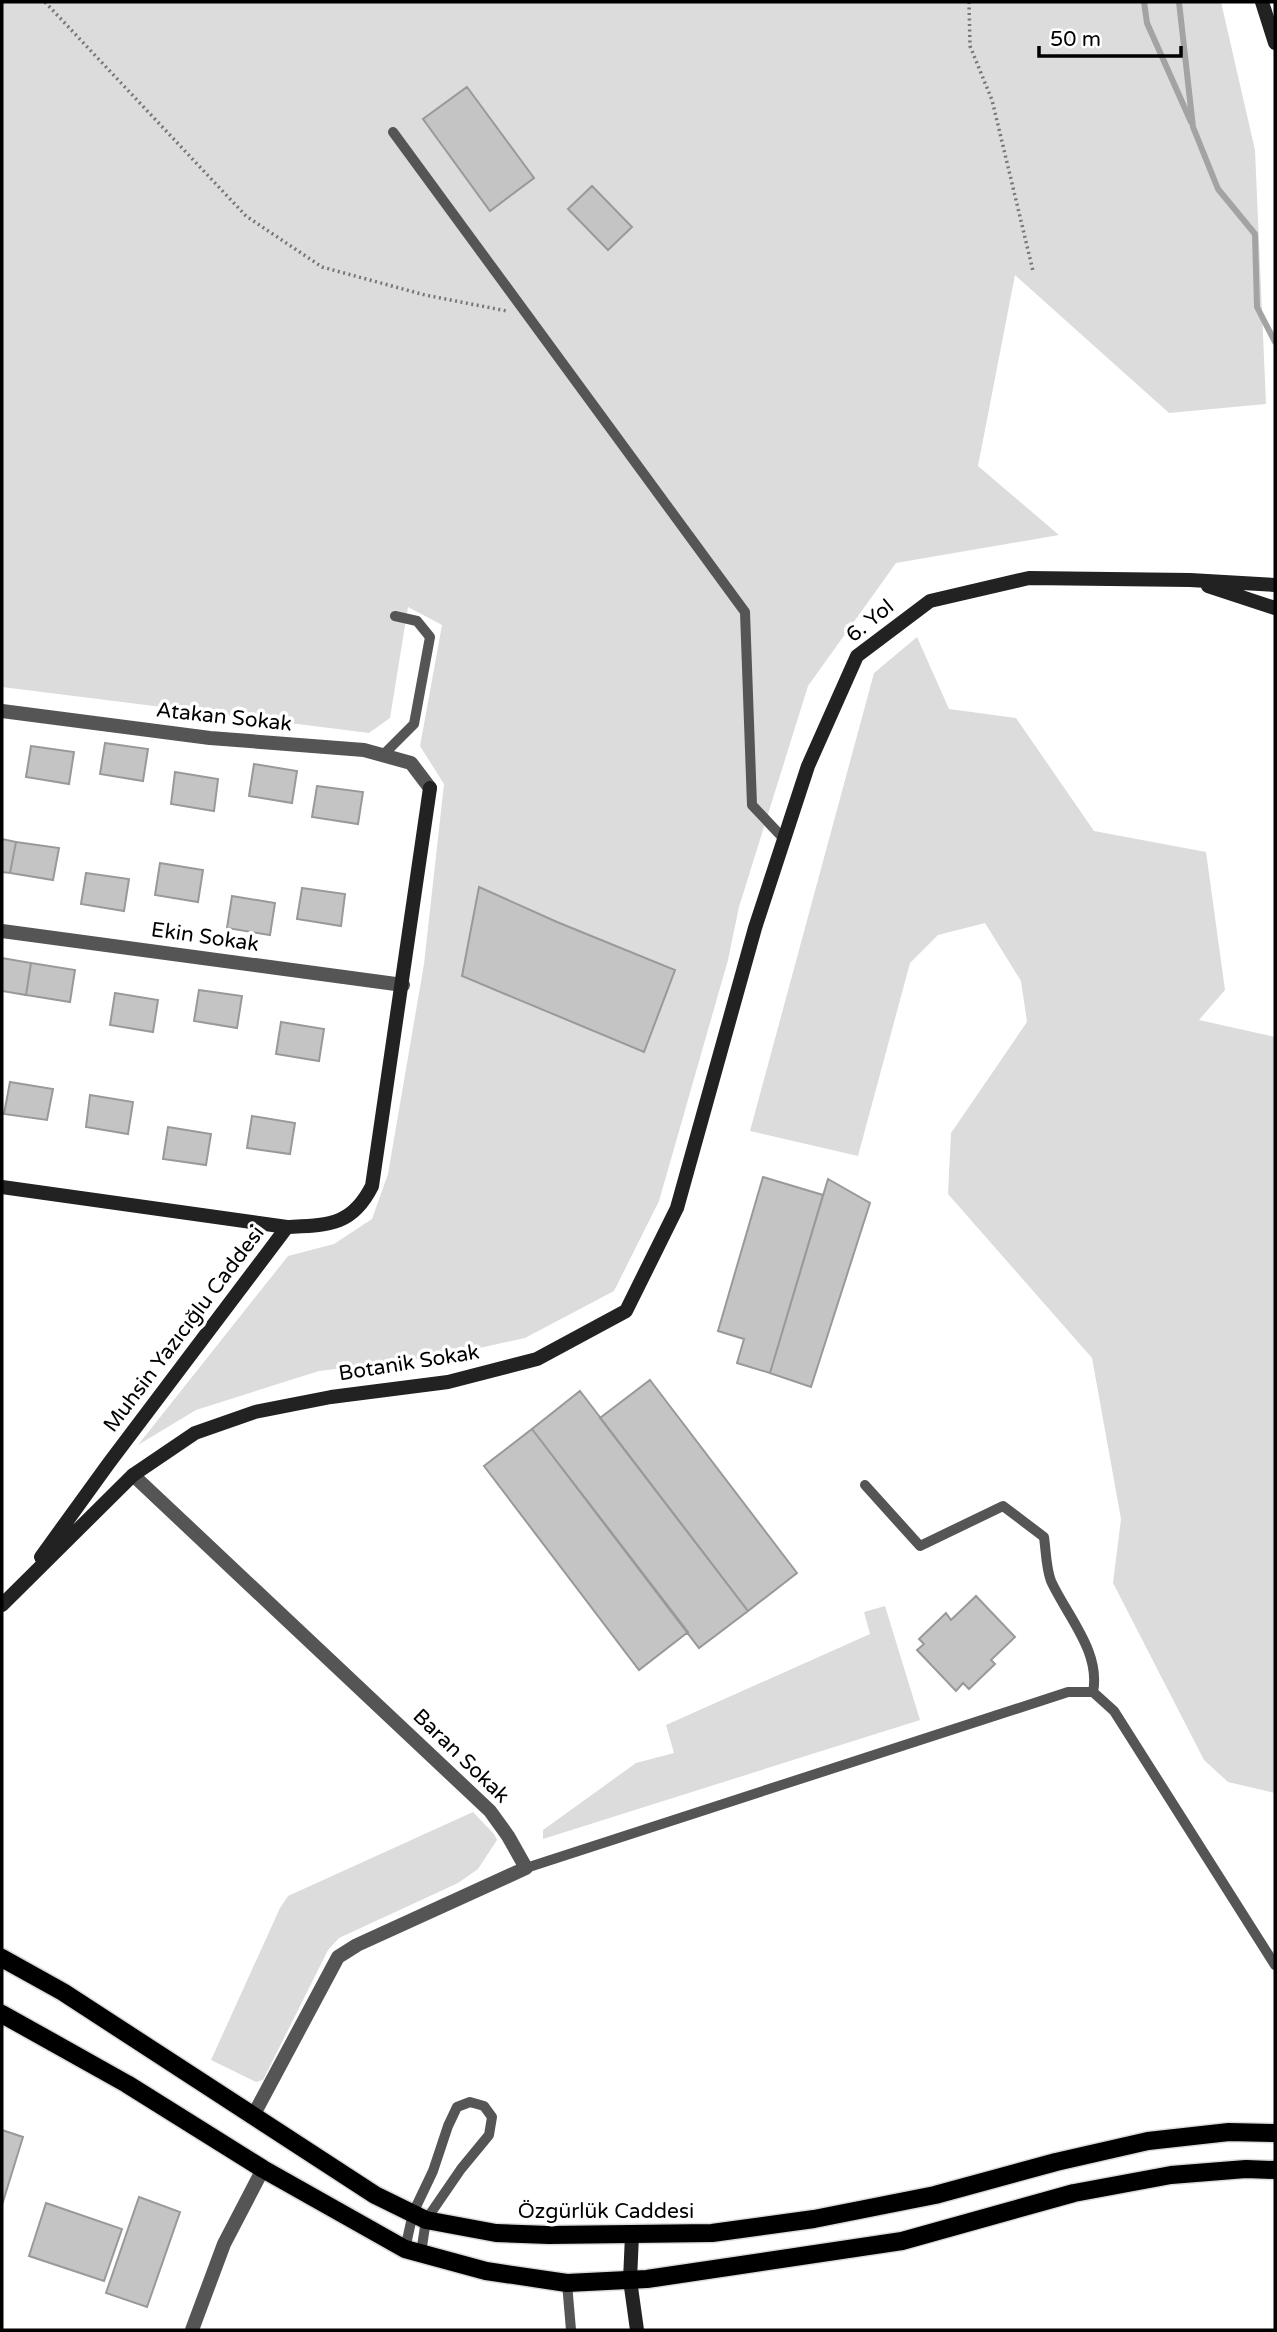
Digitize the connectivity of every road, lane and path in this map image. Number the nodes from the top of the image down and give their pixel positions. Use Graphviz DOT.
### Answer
graph roads {
  1 [pos="45,2"];
  2 [pos="969,2"];
  3 [pos="1267,5"];
  4 [pos="1275,43"];
  5 [pos="393,132"];
  6 [pos="1033,271"];
  7 [pos="527,315"];
  8 [pos="1190,580"];
  9 [pos="1275,585"];
  10 [pos="1275,608"];
  11 [pos="395,616"];
  12 [pos="2,711"];
  13 [pos="383,755"];
  14 [pos="430,788"];
  15 [pos="784,839"];
  16 [pos="755,928"];
  17 [pos="2,931"];
  18 [pos="403,985"];
  19 [pos="2,1187"];
  20 [pos="287,1227"];
  21 [pos="133,1475"];
  22 [pos="864,1485"];
  23 [pos="15,1593"];
  24 [pos="2,1605"];
  25 [pos="2,1615"];
  26 [pos="1093,1692"];
  27 [pos="526,1868"];
  28 [pos="2,1958"];
  29 [pos="1275,1965"];
  30 [pos="2,2014"];
  31 [pos="253,2116"];
  32 [pos="1275,2133"];
  33 [pos="263,2169"];
  34 [pos="1275,2170"];
  35 [pos="419,2216"];
  36 [pos="632,2235"];
  37 [pos="413,2251"];
  38 [pos="630,2280"];
  39 [pos="567,2283"];
  40 [pos="192,2330"];
  41 [pos="571,2330"];
  42 [pos="637,2330"];
  1 -- 7 [label="path"];
  2 -- 6 [label="path"];
  3 -- 4 [label="main road"];
  5 -- 7 [label="lane"];
  7 -- 15 [label="lane"];
  8 -- 9 [label="main road"];
  8 -- 10 [label="main road"];
  8 -- 15 [label="main road, 6. Yol"];
  11 -- 13 [label="lane"];
  12 -- 13 [label="street, Atakan Sokak"];
  13 -- 14 [label="street, Atakan Sokak"];
  14 -- 18 [label="main road, Muhsin Yazıcığlu Caddesi"];
  15 -- 16 [label="main road, 6. Yol"];
  16 -- 21 [label="main road, Botanik Sokak"];
  17 -- 18 [label="street, Ekin Sokak"];
  18 -- 20 [label="main road, Muhsin Yazıcığlu Caddesi"];
  19 -- 20 [label="main road"];
  20 -- 23 [label="main road, Muhsin Yazıcığlu Caddesi"];
  21 -- 23 [label="main road, Botanik Sokak"];
  21 -- 27 [label="street, Baran Sokak"];
  22 -- 26 [label="lane"];
  23 -- 24 [label="main road, Muhsin Yazıcığlu Caddesi"];
  23 -- 25 [label="main road, Muhsin Yazıcığlu Caddesi"];
  26 -- 27 [label="lane"];
  26 -- 29 [label="lane"];
  27 -- 31 [label="street"];
  28 -- 31 [label="main road, Özgürlük Caddesi"];
  30 -- 33 [label="main road"];
  31 -- 35 [label="main road, Özgürlük Caddesi"];
  32 -- 36 [label="main road, Özgürlük Caddesi"];
  33 -- 37 [label="main road"];
  33 -- 40 [label="street"];
  34 -- 38 [label="main road"];
  35 -- 35 [label="lane"];
  35 -- 36 [label="main road, Özgürlük Caddesi"];
  35 -- 37 [label="lane"];
  35 -- 37 [label="lane"];
  36 -- 38 [label="main road"];
  37 -- 39 [label="main road"];
  38 -- 39 [label="main road"];
  38 -- 42 [label="main road"];
  39 -- 41 [label="lane"];
}
